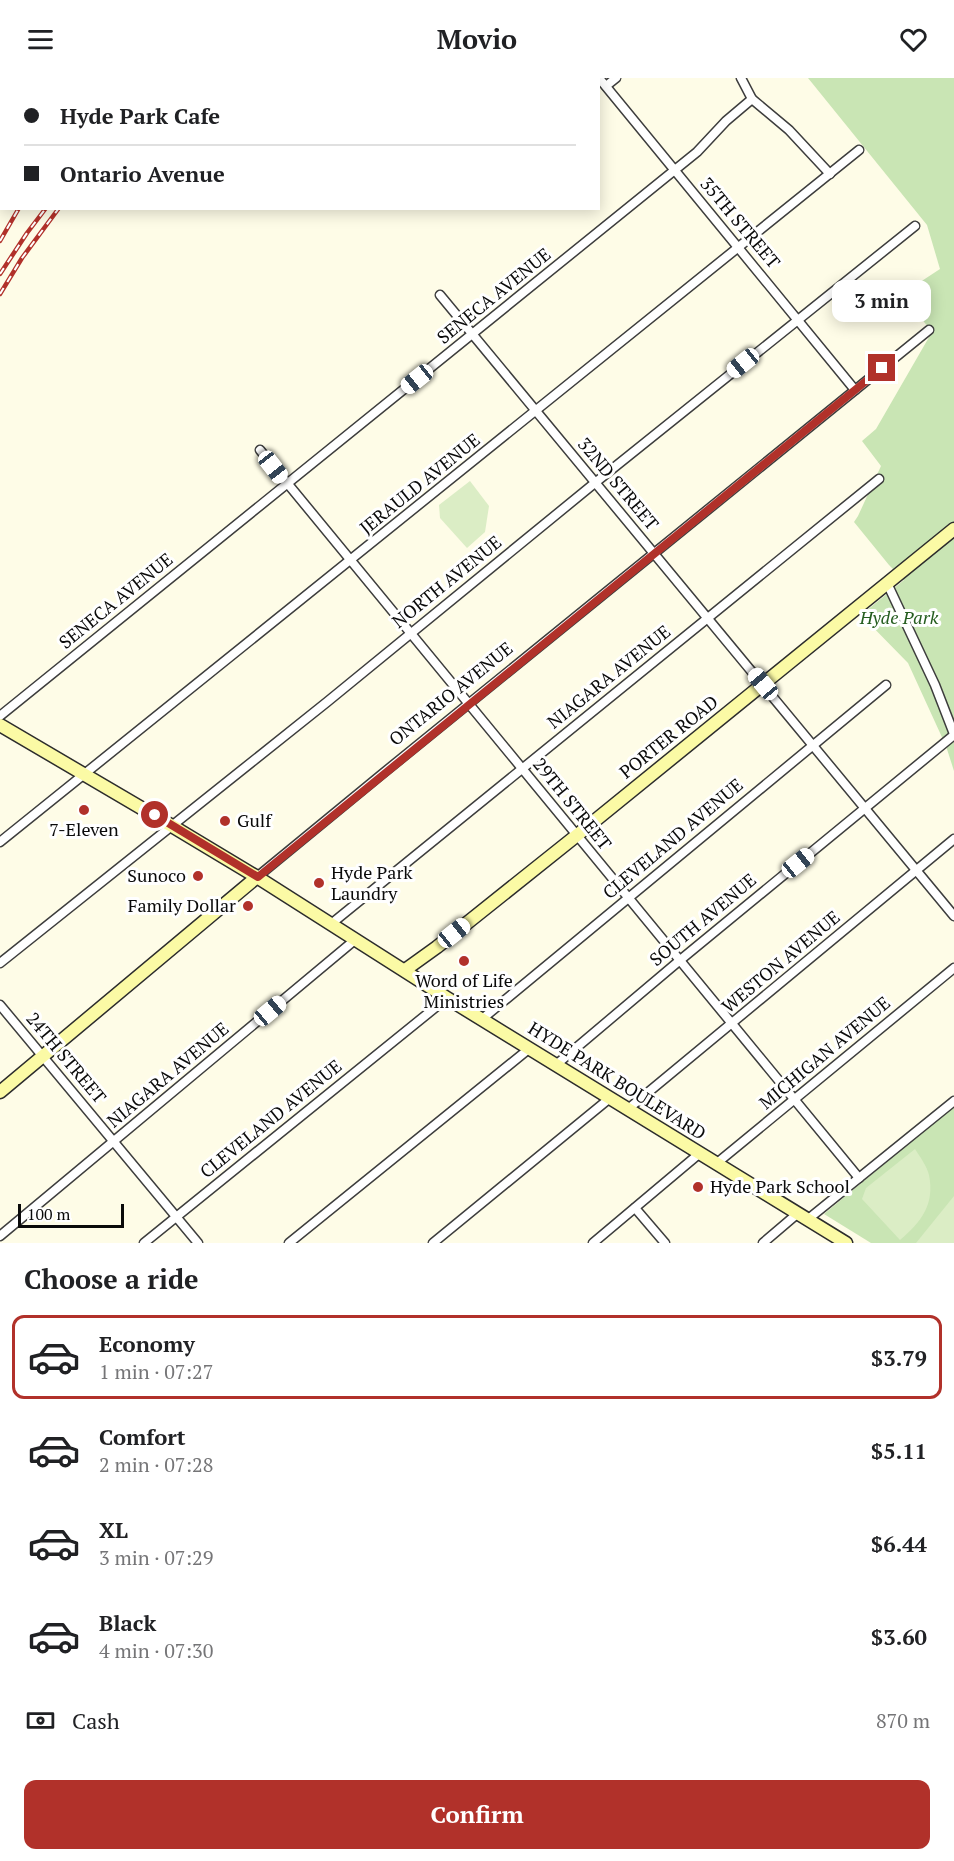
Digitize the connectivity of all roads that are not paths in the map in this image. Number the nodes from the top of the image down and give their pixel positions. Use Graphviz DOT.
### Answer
graph roads {
  1 [pos="616,78"];
  2 [pos="741,78"];
  3 [pos="600,79"];
  4 [pos="606,86"];
  5 [pos="752,99"];
  6 [pos="859,150"];
  7 [pos="674,171"];
  8 [pos="830,174"];
  9 [pos="915,226"];
  10 [pos="739,248"];
  11 [pos="441,295"];
  12 [pos="798,319"];
  13 [pos="929,330"];
  14 [pos="473,334"];
  15 [pos="855,390"];
  16 [pos="536,411"];
  17 [pos="260,450"];
  18 [pos="879,479"];
  19 [pos="596,482"];
  20 [pos="287,484"];
  21 [pos="954,529"];
  22 [pos="654,552"];
  23 [pos="350,561"];
  24 [pos="887,583"];
  25 [pos="709,618"];
  26 [pos="410,633"];
  27 [pos="763,684"];
  28 [pos="886,685"];
  29 [pos="468,704"];
  30 [pos="0,716"];
  31 [pos="0,726"];
  32 [pos="954,735"];
  33 [pos="813,745"];
  34 [pos="522,768"];
  35 [pos="83,775"];
  36 [pos="865,808"];
  37 [pos="172,825"];
  38 [pos="576,836"];
  39 [pos="954,839"];
  40 [pos="0,842"];
  41 [pos="916,870"];
  42 [pos="258,877"];
  43 [pos="628,898"];
  44 [pos="954,916"];
  45 [pos="331,924"];
  46 [pos="356,939"];
  47 [pos="680,961"];
  48 [pos="0,963"];
  49 [pos="954,968"];
  50 [pos="405,970"];
  51 [pos="447,998"];
  52 [pos="0,1005"];
  53 [pos="482,1019"];
  54 [pos="732,1023"];
  55 [pos="530,1048"];
  56 [pos="43,1056"];
  57 [pos="557,1064"];
  58 [pos="0,1092"];
  59 [pos="610,1098"];
  60 [pos="795,1100"];
  61 [pos="954,1101"];
  62 [pos="628,1109"];
  63 [pos="114,1141"];
  64 [pos="700,1153"];
  65 [pos="717,1163"];
  66 [pos="860,1178"];
  67 [pos="635,1208"];
  68 [pos="176,1217"];
  69 [pos="802,1217"];
  70 [pos="0,1236"];
  71 [pos="144,1243"];
  72 [pos="198,1243"];
  73 [pos="290,1243"];
  74 [pos="433,1243"];
  75 [pos="593,1243"];
  76 [pos="665,1243"];
  77 [pos="763,1243"];
  78 [pos="846,1243"];
  1 -- 4 [label="street"];
  2 -- 5 [label="street"];
  3 -- 4 [label="street, 35TH STREET"];
  4 -- 7 [label="street, 35TH STREET"];
  5 -- 7 [label="street, SENECA AVENUE"];
  5 -- 8 [label="street"];
  6 -- 8 [label="street, JERAULD AVENUE"];
  7 -- 10 [label="street, 35TH STREET"];
  7 -- 14 [label="street, SENECA AVENUE"];
  8 -- 10 [label="street, JERAULD AVENUE"];
  9 -- 12 [label="street, NORTH AVENUE"];
  10 -- 12 [label="street, 35TH STREET"];
  10 -- 16 [label="street, JERAULD AVENUE"];
  11 -- 14 [label="street, 32ND STREET"];
  12 -- 15 [label="street, 35TH STREET"];
  12 -- 19 [label="street, NORTH AVENUE"];
  13 -- 15 [label="street, ONTARIO AVENUE"];
  14 -- 16 [label="street, 32ND STREET"];
  14 -- 20 [label="street, SENECA AVENUE"];
  15 -- 22 [label="street, ONTARIO AVENUE"];
  16 -- 19 [label="street, 32ND STREET"];
  16 -- 23 [label="street, JERAULD AVENUE"];
  17 -- 20 [label="street, 29TH STREET"];
  18 -- 25 [label="street, NIAGARA AVENUE"];
  19 -- 22 [label="street, 32ND STREET"];
  19 -- 26 [label="street, NORTH AVENUE"];
  20 -- 23 [label="street, 29TH STREET"];
  20 -- 30 [label="street, SENECA AVENUE"];
  21 -- 24 [label="main road, PORTER ROAD"];
  22 -- 25 [label="street, 32ND STREET"];
  22 -- 29 [label="street, ONTARIO AVENUE"];
  23 -- 26 [label="street, 29TH STREET"];
  23 -- 35 [label="street, JERAULD AVENUE"];
  24 -- 27 [label="main road, PORTER ROAD"];
  24 -- 32 [label="street"];
  25 -- 27 [label="street, 32ND STREET"];
  25 -- 34 [label="street, NIAGARA AVENUE"];
  26 -- 29 [label="street, 29TH STREET"];
  26 -- 37 [label="street, NORTH AVENUE"];
  27 -- 33 [label="street, 32ND STREET"];
  27 -- 38 [label="main road, PORTER ROAD"];
  28 -- 33 [label="street, CLEVELAND AVENUE"];
  29 -- 34 [label="street, 29TH STREET"];
  29 -- 42 [label="street, ONTARIO AVENUE"];
  31 -- 35 [label="main road, HYDE PARK BOULEVARD"];
  32 -- 36 [label="street, SOUTH AVENUE"];
  33 -- 36 [label="street, 32ND STREET"];
  33 -- 43 [label="street, CLEVELAND AVENUE"];
  34 -- 38 [label="street, 29TH STREET"];
  34 -- 45 [label="street, NIAGARA AVENUE"];
  35 -- 37 [label="main road, HYDE PARK BOULEVARD"];
  35 -- 40 [label="street, JERAULD AVENUE"];
  36 -- 41 [label="street, 32ND STREET"];
  36 -- 47 [label="street, SOUTH AVENUE"];
  37 -- 42 [label="main road, HYDE PARK BOULEVARD"];
  37 -- 48 [label="street, NORTH AVENUE"];
  38 -- 43 [label="street, 29TH STREET"];
  38 -- 50 [label="main road, PORTER ROAD"];
  39 -- 41 [label="street, WESTON AVENUE"];
  41 -- 44 [label="street, 32ND STREET"];
  41 -- 54 [label="street, WESTON AVENUE"];
  42 -- 45 [label="main road, HYDE PARK BOULEVARD"];
  42 -- 56 [label="main road, ONTARIO AVENUE"];
  43 -- 47 [label="street, 29TH STREET"];
  43 -- 53 [label="street, CLEVELAND AVENUE"];
  45 -- 46 [label="main road, HYDE PARK BOULEVARD"];
  46 -- 50 [label="main road, HYDE PARK BOULEVARD"];
  46 -- 63 [label="street, NIAGARA AVENUE"];
  47 -- 54 [label="street, 29TH STREET"];
  47 -- 57 [label="street, SOUTH AVENUE"];
  49 -- 60 [label="street, MICHIGAN AVENUE"];
  50 -- 51 [label="main road, HYDE PARK BOULEVARD"];
  51 -- 53 [label="main road, HYDE PARK BOULEVARD"];
  51 -- 68 [label="street, CLEVELAND AVENUE"];
  52 -- 56 [label="street, 24TH STREET"];
  53 -- 55 [label="main road, HYDE PARK BOULEVARD"];
  54 -- 60 [label="street, 29TH STREET"];
  54 -- 62 [label="street, WESTON AVENUE"];
  55 -- 57 [label="main road, HYDE PARK BOULEVARD"];
  55 -- 73 [label="street"];
  56 -- 58 [label="main road, ONTARIO AVENUE"];
  56 -- 63 [label="street, 24TH STREET"];
  57 -- 59 [label="main road, HYDE PARK BOULEVARD"];
  59 -- 62 [label="main road, HYDE PARK BOULEVARD"];
  59 -- 74 [label="street"];
  60 -- 65 [label="street, MICHIGAN AVENUE"];
  60 -- 66 [label="street, 29TH STREET"];
  61 -- 66 [label="street"];
  62 -- 64 [label="main road, HYDE PARK BOULEVARD"];
  63 -- 68 [label="street, 24TH STREET"];
  63 -- 70 [label="street, NIAGARA AVENUE"];
  64 -- 65 [label="main road, HYDE PARK BOULEVARD"];
  64 -- 67 [label="street"];
  65 -- 69 [label="main road, HYDE PARK BOULEVARD"];
  66 -- 69 [label="street"];
  67 -- 75 [label="street"];
  67 -- 76 [label="street"];
  68 -- 71 [label="street, CLEVELAND AVENUE"];
  68 -- 72 [label="street, 24TH STREET"];
  69 -- 77 [label="street"];
  69 -- 78 [label="main road, HYDE PARK BOULEVARD"];
}
